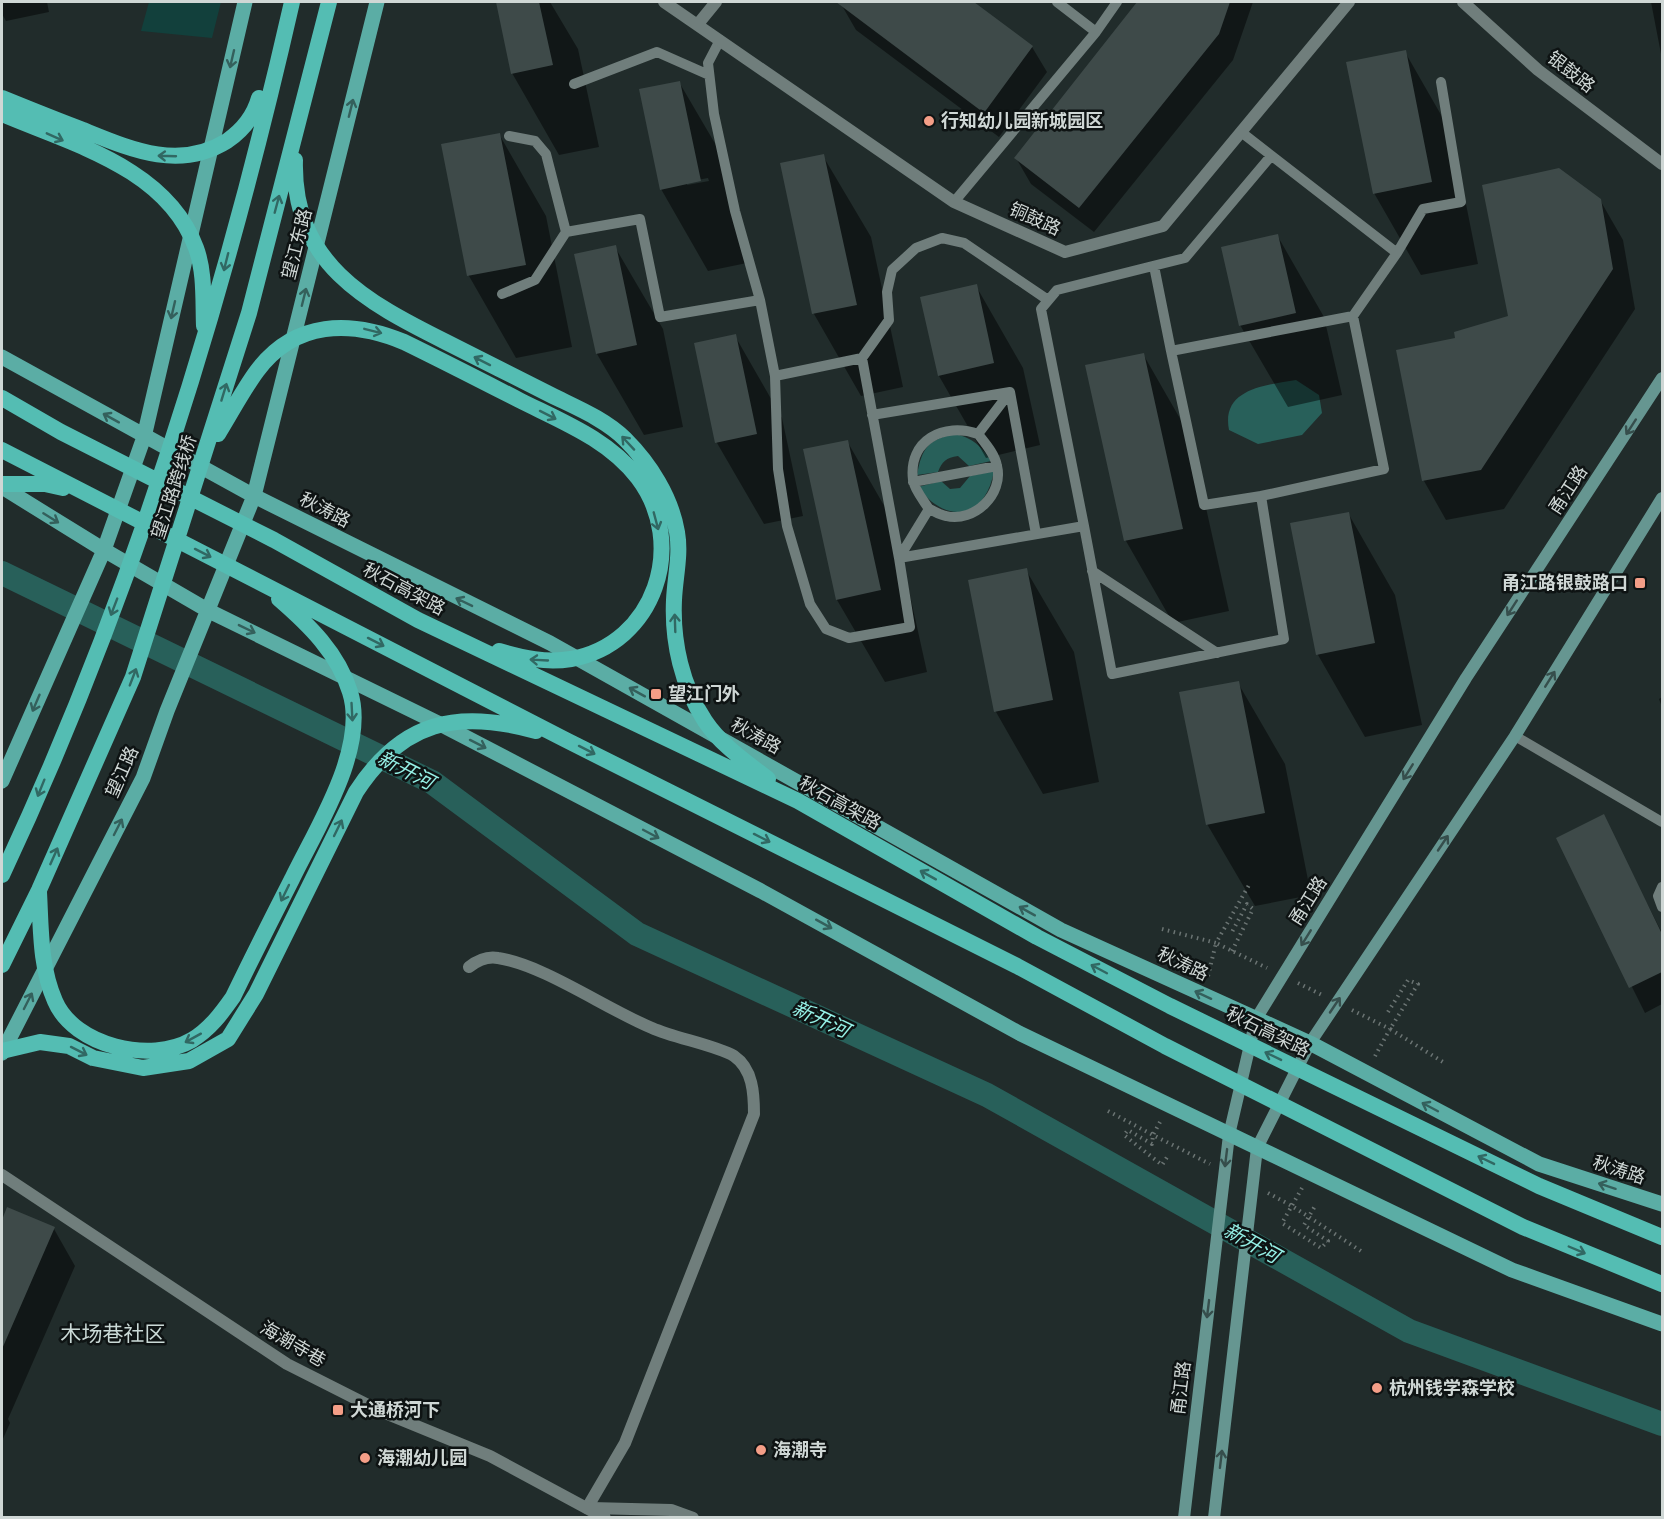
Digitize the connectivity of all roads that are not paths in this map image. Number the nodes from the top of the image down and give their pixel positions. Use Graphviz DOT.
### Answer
graph roads {
  1 [pos="245,2"];
  2 [pos="329,2"];
  3 [pos="377,2"];
  4 [pos="664,2"];
  5 [pos="716,2"];
  6 [pos="1057,2"];
  7 [pos="1117,2"];
  8 [pos="1349,2"];
  9 [pos="1463,2"];
  10 [pos="291,9"];
  11 [pos="698,24"];
  12 [pos="1096,32"];
  13 [pos="720,39"];
  14 [pos="710,75"];
  15 [pos="1441,82"];
  16 [pos="574,84"];
  17 [pos="2,98"];
  18 [pos="2,114"];
  19 [pos="1241,132"];
  20 [pos="296,134"];
  21 [pos="509,136"];
  22 [pos="1271,156"];
  23 [pos="1662,164"];
  24 [pos="954,202"];
  25 [pos="566,232"];
  26 [pos="1397,253"];
  27 [pos="1154,266"];
  28 [pos="502,294"];
  29 [pos="760,300"];
  30 [pos="1048,300"];
  31 [pos="1353,316"];
  32 [pos="205,343"];
  33 [pos="1172,351"];
  34 [pos="2,357"];
  35 [pos="862,358"];
  36 [pos="775,376"];
  37 [pos="1662,378"];
  38 [pos="1010,392"];
  39 [pos="2,398"];
  40 [pos="872,415"];
  41 [pos="978,434"];
  42 [pos="144,437"];
  43 [pos="2,450"];
  44 [pos="206,452"];
  45 [pos="997,466"];
  46 [pos="913,482"];
  47 [pos="2,486"];
  48 [pos="88,494"];
  49 [pos="254,496"];
  50 [pos="1261,496"];
  51 [pos="1662,498"];
  52 [pos="929,509"];
  53 [pos="1084,526"];
  54 [pos="1036,534"];
  55 [pos="104,550"];
  56 [pos="898,558"];
  57 [pos="1092,571"];
  58 [pos="261,583"];
  59 [pos="209,611"];
  60 [pos="463,642"];
  61 [pos="1217,653"];
  62 [pos="1515,736"];
  63 [pos="566,740"];
  64 [pos="2,781"];
  65 [pos="798,801"];
  66 [pos="33,809"];
  67 [pos="1662,822"];
  68 [pos="2,845"];
  69 [pos="2,875"];
  70 [pos="1662,887"];
  71 [pos="39,890"];
  72 [pos="1662,907"];
  73 [pos="2,965"];
  74 [pos="469,967"];
  75 [pos="1256,1019"];
  76 [pos="1310,1043"];
  77 [pos="2,1052"];
  78 [pos="1229,1135"];
  79 [pos="1257,1148"];
  80 [pos="2,1175"];
  81 [pos="1662,1204"];
  82 [pos="1662,1237"];
  83 [pos="1662,1284"];
  84 [pos="1662,1324"];
  85 [pos="585,1513"];
  86 [pos="605,1518"];
  87 [pos="693,1518"];
  88 [pos="1184,1518"];
  89 [pos="1214,1518"];
  1 -- 42 [label="main road, one-way"];
  2 -- 20 [label="highway, 望江路跨线桥"];
  49 -- 3 [label="main road, 望江东路, one-way"];
  4 -- 11 [label="street, 铜鼓路"];
  5 -- 11 [label="street"];
  6 -- 12 [label="lane"];
  7 -- 12 [label="lane"];
  8 -- 19 [label="street, 铜鼓路"];
  9 -- 23 [label="street, 银鼓路"];
  10 -- 17 [label="highway, one-way"];
  10 -- 32 [label="highway, 望江路跨线桥, one-way"];
  11 -- 13 [label="street, 铜鼓路"];
  12 -- 24 [label="lane"];
  13 -- 14 [label="lane"];
  13 -- 24 [label="street, 铜鼓路"];
  14 -- 16 [label="lane"];
  14 -- 29 [label="lane"];
  15 -- 26 [label="lane"];
  18 -- 32 [label="highway, one-way"];
  19 -- 22 [label="lane"];
  19 -- 24 [label="street, 铜鼓路"];
  44 -- 20 [label="highway, 望江路跨线桥, one-way"];
  65 -- 20 [label="highway, one-way"];
  21 -- 25 [label="lane"];
  22 -- 26 [label="lane"];
  22 -- 27 [label="lane"];
  25 -- 28 [label="lane"];
  25 -- 29 [label="lane"];
  26 -- 31 [label="lane"];
  27 -- 30 [label="lane"];
  27 -- 33 [label="lane"];
  29 -- 36 [label="lane"];
  30 -- 35 [label="lane"];
  30 -- 53 [label="lane"];
  31 -- 33 [label="lane"];
  31 -- 50 [label="lane"];
  32 -- 66 [label="highway, 望江路跨线桥, one-way"];
  33 -- 50 [label="lane"];
  42 -- 34 [label="main road, 秋涛路, one-way"];
  35 -- 36 [label="lane"];
  35 -- 40 [label="lane"];
  36 -- 56 [label="lane"];
  37 -- 75 [label="main road, 甬江路, one-way"];
  38 -- 40 [label="lane"];
  38 -- 41 [label="lane"];
  38 -- 54 [label="lane"];
  39 -- 60 [label="highway, 秋石高架路"];
  40 -- 56 [label="lane"];
  41 -- 45 [label="lane"];
  41 -- 46 [label="lane"];
  42 -- 49 [label="main road, 秋涛路"];
  42 -- 55 [label="main road"];
  43 -- 48 [label="highway"];
  44 -- 60 [label="highway, one-way"];
  71 -- 44 [label="highway, 望江路跨线桥, one-way"];
  45 -- 46 [label="lane"];
  45 -- 52 [label="lane"];
  46 -- 52 [label="lane"];
  47 -- 48 [label="highway"];
  47 -- 55 [label="main road, one-way"];
  48 -- 58 [label="highway, one-way"];
  49 -- 59 [label="main road, 望江路"];
  75 -- 49 [label="main road, 秋涛路, one-way"];
  50 -- 61 [label="lane"];
  62 -- 51 [label="main road, one-way"];
  52 -- 56 [label="lane"];
  53 -- 54 [label="lane"];
  53 -- 57 [label="lane"];
  54 -- 56 [label="lane"];
  55 -- 59 [label="main road"];
  55 -- 64 [label="main road, one-way"];
  57 -- 61 [label="lane"];
  57 -- 61 [label="lane"];
  58 -- 63 [label="highway, one-way"];
  58 -- 71 [label="highway, one-way"];
  77 -- 59 [label="main road, 望江路, one-way"];
  59 -- 78 [label="main road, one-way"];
  60 -- 65 [label="highway, 秋石高架路"];
  62 -- 67 [label="lane"];
  76 -- 62 [label="main road, one-way"];
  77 -- 63 [label="highway, one-way"];
  63 -- 83 [label="highway, one-way"];
  82 -- 65 [label="highway, 秋石高架路, one-way"];
  66 -- 68 [label="highway"];
  66 -- 69 [label="highway, 望江路跨线桥"];
  70 -- 72 [label="lane"];
  71 -- 73 [label="highway, 望江路跨线桥"];
  74 -- 85 [label="street"];
  75 -- 76 [label="main road, 秋涛路"];
  75 -- 78 [label="main road, 甬江路"];
  76 -- 79 [label="main road"];
  81 -- 76 [label="main road, 秋涛路, one-way"];
  78 -- 79 [label="main road"];
  78 -- 88 [label="main road, 甬江路, one-way"];
  79 -- 84 [label="main road"];
  89 -- 79 [label="main road, one-way"];
  80 -- 85 [label="street, 海潮寺巷"];
  85 -- 86 [label="street, 海潮寺巷"];
  85 -- 87 [label="street, 海潮寺巷"];
}
